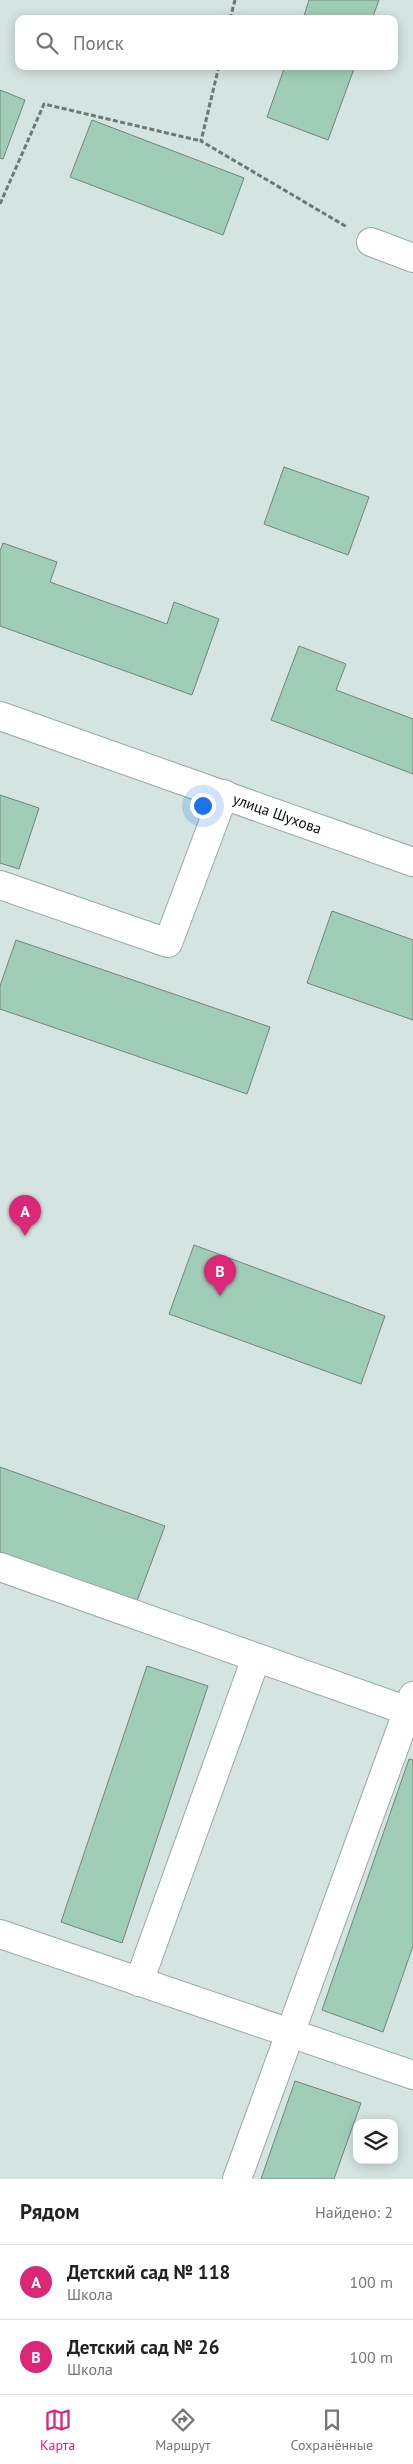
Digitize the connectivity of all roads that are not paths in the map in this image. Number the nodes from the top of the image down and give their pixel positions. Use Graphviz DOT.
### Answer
graph roads {
  1 [pos="371,242"];
  2 [pos="413,258"];
  3 [pos="0,716"];
  4 [pos="224,794"];
  5 [pos="413,862"];
  6 [pos="0,884"];
  7 [pos="0,1567"];
  8 [pos="256,1658"];
  9 [pos="410,1704"];
  10 [pos="0,1934"];
  11 [pos="138,1982"];
  12 [pos="291,2033"];
  13 [pos="413,2075"];
  14 [pos="237,2179"];
  1 -- 2 [label="street"];
  3 -- 4 [label="street, улица Шухова"];
  4 -- 5 [label="street, улица Шухова"];
  4 -- 6 [label="street"];
  7 -- 8 [label="street"];
  8 -- 9 [label="street"];
  8 -- 11 [label="street"];
  9 -- 12 [label="street"];
  10 -- 11 [label="street"];
  11 -- 12 [label="street"];
  12 -- 13 [label="street"];
  12 -- 14 [label="street"];
}
